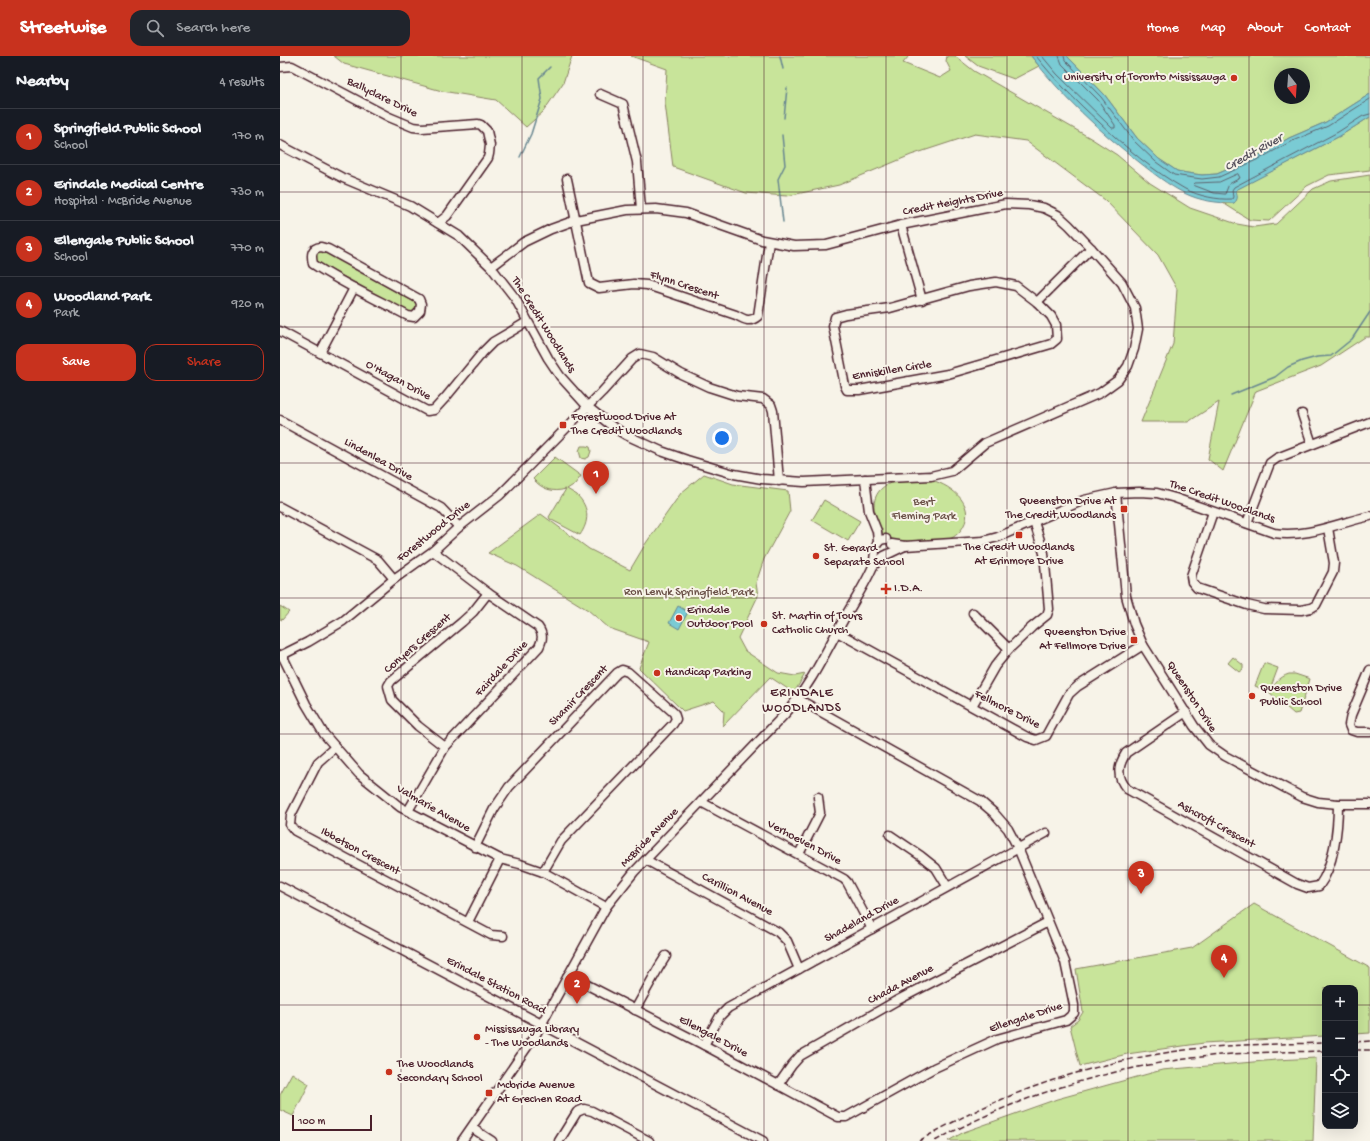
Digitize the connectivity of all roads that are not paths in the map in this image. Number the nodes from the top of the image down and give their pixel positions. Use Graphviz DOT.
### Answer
graph roads {
  1 [pos="280,67"];
  2 [pos="600,94"];
  3 [pos="281,148"];
  4 [pos="567,179"];
  5 [pos="641,209"];
  6 [pos="576,220"];
  7 [pos="438,223"];
  8 [pos="901,226"];
  9 [pos="770,242"];
  10 [pos="1091,248"];
  11 [pos="491,268"];
  12 [pos="354,288"];
  13 [pos="922,300"];
  14 [pos="1037,302"];
  15 [pos="527,322"];
  16 [pos="280,331"];
  17 [pos="320,353"];
  18 [pos="588,407"];
  19 [pos="1302,414"];
  20 [pos="280,420"];
  21 [pos="1370,422"];
  22 [pos="1312,444"];
  23 [pos="865,478"];
  24 [pos="779,481"];
  25 [pos="1116,493"];
  26 [pos="280,507"];
  27 [pos="1213,512"];
  28 [pos="1370,516"];
  29 [pos="1034,522"];
  30 [pos="1247,523"];
  31 [pos="459,527"];
  32 [pos="1328,528"];
  33 [pos="885,547"];
  34 [pos="433,551"];
  35 [pos="394,579"];
  36 [pos="488,593"];
  37 [pos="973,613"];
  38 [pos="837,632"];
  39 [pos="1143,645"];
  40 [pos="1009,649"];
  41 [pos="281,656"];
  42 [pos="1370,670"];
  43 [pos="798,699"];
  44 [pos="972,706"];
  45 [pos="1186,712"];
  46 [pos="1370,732"];
  47 [pos="335,747"];
  48 [pos="445,747"];
  49 [pos="818,797"];
  50 [pos="701,802"];
  51 [pos="1338,804"];
  52 [pos="1370,804"];
  53 [pos="408,811"];
  54 [pos="1046,833"];
  55 [pos="890,835"];
  56 [pos="475,847"];
  57 [pos="1018,848"];
  58 [pos="799,854"];
  59 [pos="500,859"];
  60 [pos="646,860"];
  61 [pos="543,872"];
  62 [pos="280,886"];
  63 [pos="947,886"];
  64 [pos="606,907"];
  65 [pos="468,922"];
  66 [pos="1048,922"];
  67 [pos="872,929"];
  68 [pos="503,936"];
  69 [pos="666,956"];
  70 [pos="799,969"];
  71 [pos="568,976"];
  72 [pos="635,1010"];
  73 [pos="542,1024"];
  74 [pos="704,1045"];
  75 [pos="778,1085"];
  76 [pos="472,1128"];
  77 [pos="462,1141"];
  78 [pos="492,1141"];
  79 [pos="559,1141"];
  80 [pos="648,1141"];
  81 [pos="763,1141"];
  1 -- 7 [label="street, Ballyclare Drive"];
  2 -- 5 [label="street"];
  3 -- 7 [label="street, The Credit Woodlands"];
  4 -- 6 [label="street"];
  5 -- 6 [label="street, Credit Heights Drive"];
  5 -- 9 [label="street, Credit Heights Drive"];
  6 -- 9 [label="street, Flynn Crescent"];
  6 -- 11 [label="street, Credit Heights Drive"];
  7 -- 11 [label="street, The Credit Woodlands"];
  8 -- 9 [label="street, Credit Heights Drive"];
  8 -- 10 [label="street, Credit Heights Drive"];
  8 -- 13 [label="street"];
  10 -- 14 [label="street"];
  10 -- 23 [label="street, Credit Heights Drive"];
  11 -- 15 [label="street, The Credit Woodlands"];
  12 -- 12 [label="street"];
  12 -- 17 [label="street"];
  13 -- 14 [label="street, Enniskillen Circle"];
  13 -- 14 [label="street, Enniskillen Circle"];
  15 -- 17 [label="street, O'Hagan Drive"];
  15 -- 18 [label="street, The Credit Woodlands"];
  16 -- 17 [label="street, O'Hagan Drive"];
  18 -- 24 [label="street, The Credit Woodlands"];
  18 -- 24 [label="street, Forestwood Drive"];
  18 -- 31 [label="street, Forestwood Drive"];
  19 -- 22 [label="street"];
  20 -- 31 [label="street, Lindenlea Drive"];
  21 -- 22 [label="street"];
  22 -- 30 [label="street"];
  23 -- 24 [label="street, The Credit Woodlands"];
  23 -- 33 [label="street"];
  25 -- 27 [label="street, The Credit Woodlands"];
  25 -- 29 [label="street, The Credit Woodlands"];
  25 -- 39 [label="street, Queenston Drive"];
  26 -- 35 [label="street"];
  27 -- 30 [label="street, The Credit Woodlands"];
  27 -- 32 [label="street"];
  28 -- 32 [label="street, The Credit Woodlands"];
  29 -- 33 [label="street, The Credit Woodlands"];
  29 -- 40 [label="street"];
  30 -- 32 [label="street, The Credit Woodlands"];
  31 -- 34 [label="street, Forestwood Drive"];
  33 -- 38 [label="street, McBride Avenue"];
  34 -- 35 [label="street, Forestwood Drive"];
  34 -- 36 [label="street, Fairdale Drive"];
  35 -- 41 [label="street, Forestwood Drive"];
  36 -- 48 [label="street, Fairdale Drive"];
  36 -- 48 [label="street, Conyers Crescent"];
  37 -- 40 [label="street"];
  38 -- 43 [label="street, McBride Avenue"];
  38 -- 44 [label="street, Fellmore Drive"];
  39 -- 44 [label="street, Fellmore Drive"];
  39 -- 45 [label="street, Queenston Drive"];
  40 -- 44 [label="street"];
  41 -- 47 [label="street, Valmarie Avenue"];
  42 -- 46 [label="street"];
  43 -- 50 [label="street, McBride Avenue"];
  43 -- 57 [label="street, Ellengale Drive"];
  45 -- 51 [label="street, Queenston Drive"];
  45 -- 51 [label="street, Ashcroft Crescent"];
  47 -- 53 [label="street, Valmarie Avenue"];
  47 -- 65 [label="street, Ibbetson Crescent"];
  48 -- 53 [label="street, Fairdale Drive"];
  49 -- 58 [label="street"];
  50 -- 58 [label="street, Verhoeven Drive"];
  50 -- 60 [label="street, McBride Avenue"];
  51 -- 52 [label="street, Queenston Drive"];
  53 -- 56 [label="street, Valmarie Avenue"];
  54 -- 57 [label="street, Shadeland Drive"];
  55 -- 63 [label="street"];
  56 -- 59 [label="street, Valmarie Avenue"];
  56 -- 61 [label="street, Shamir Crescent"];
  57 -- 63 [label="street, Shadeland Drive"];
  57 -- 66 [label="street, Ellengale Drive"];
  58 -- 67 [label="street, Verhoeven Drive"];
  59 -- 61 [label="street, Valmarie Avenue"];
  59 -- 65 [label="street"];
  60 -- 64 [label="street, McBride Avenue"];
  60 -- 70 [label="street, Carillion Avenue"];
  61 -- 64 [label="street, Valmarie Avenue"];
  62 -- 73 [label="street, Erindale Station Road"];
  63 -- 67 [label="street, Shadeland Drive"];
  64 -- 71 [label="street, McBride Avenue"];
  65 -- 68 [label="street, Ibbetson Crescent"];
  66 -- 75 [label="street, Chada Avenue"];
  66 -- 75 [label="street, Ellengale Drive"];
  67 -- 70 [label="street, Shadeland Drive"];
  69 -- 72 [label="street"];
  70 -- 74 [label="street, Shadeland Drive"];
  71 -- 72 [label="street, Ellengale Drive"];
  71 -- 73 [label="street, McBride Avenue"];
  72 -- 74 [label="street, Ellengale Drive"];
  73 -- 76 [label="street, McBride Avenue"];
  73 -- 81 [label="street, Erindale Station Road"];
  74 -- 75 [label="street, Ellengale Drive"];
  76 -- 77 [label="street, McBride Avenue"];
  76 -- 78 [label="street"];
  79 -- 80 [label="street"];
}
